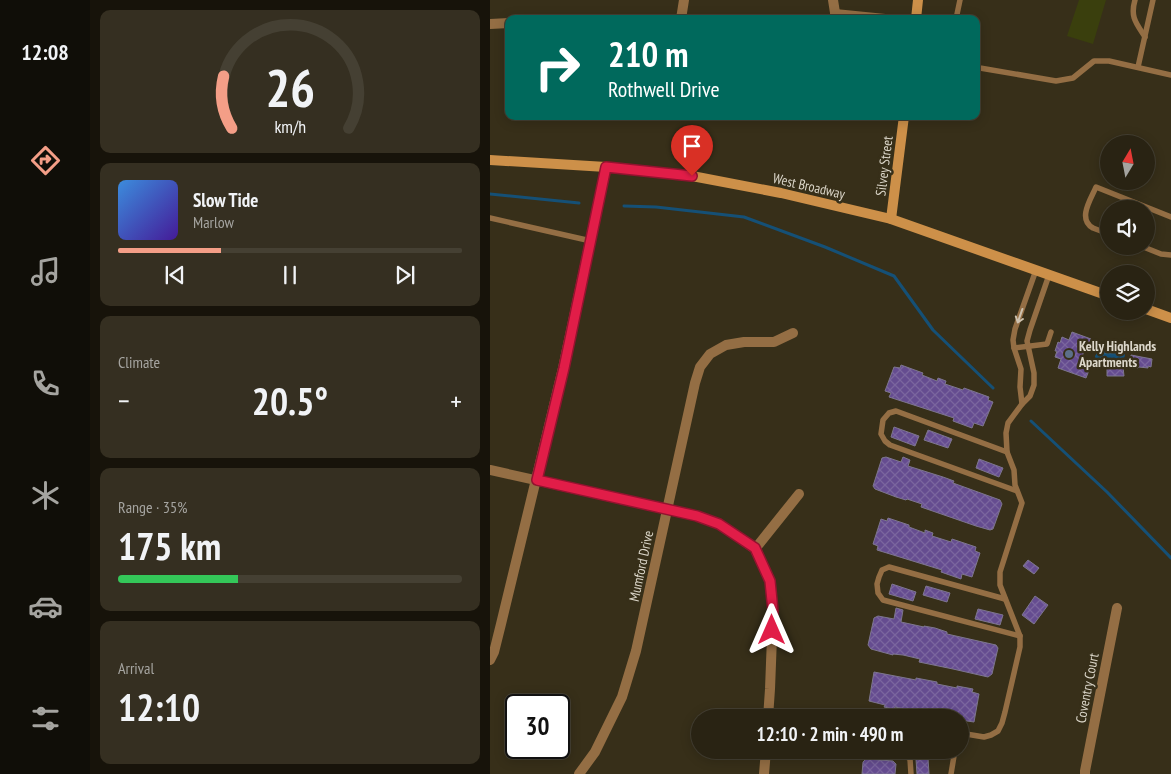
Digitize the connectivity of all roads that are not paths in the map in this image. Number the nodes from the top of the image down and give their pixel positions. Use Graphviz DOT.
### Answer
graph roads {
  1 [pos="684,0"];
  2 [pos="833,0"];
  3 [pos="918,0"];
  4 [pos="960,0"];
  5 [pos="1135,0"];
  6 [pos="1153,0"];
  7 [pos="682,15"];
  8 [pos="836,15"];
  9 [pos="916,15"];
  10 [pos="957,15"];
  11 [pos="490,24"];
  12 [pos="505,24"];
  13 [pos="1145,37"];
  14 [pos="1138,67"];
  15 [pos="980,68"];
  16 [pos="1171,74"];
  17 [pos="903,120"];
  18 [pos="490,160"];
  19 [pos="606,167"];
  20 [pos="1128,200"];
  21 [pos="1155,211"];
  22 [pos="1171,217"];
  23 [pos="490,218"];
  24 [pos="891,219"];
  25 [pos="1100,231"];
  26 [pos="591,241"];
  27 [pos="1155,252"];
  28 [pos="1171,255"];
  29 [pos="1036,270"];
  30 [pos="1049,275"];
  31 [pos="1100,293"];
  32 [pos="1155,312"];
  33 [pos="1171,318"];
  34 [pos="1051,332"];
  35 [pos="792,333"];
  36 [pos="1028,347"];
  37 [pos="1014,348"];
  38 [pos="1022,404"];
  39 [pos="1007,452"];
  40 [pos="490,470"];
  41 [pos="537,480"];
  42 [pos="1018,491"];
  43 [pos="799,494"];
  44 [pos="667,509"];
  45 [pos="755,548"];
  46 [pos="1005,599"];
  47 [pos="1117,608"];
  48 [pos="1020,636"];
  49 [pos="490,660"];
  50 [pos="769,709"];
  51 [pos="969,735"];
  52 [pos="765,759"];
  53 [pos="910,759"];
  54 [pos="954,759"];
  55 [pos="579,774"];
  56 [pos="764,774"];
  57 [pos="912,774"];
  58 [pos="951,774"];
  59 [pos="1086,774"];
  1 -- 7 [label="street"];
  2 -- 8 [label="street"];
  3 -- 9 [label="main road"];
  4 -- 10 [label="lane"];
  5 -- 13 [label="lane"];
  6 -- 13 [label="lane"];
  11 -- 12 [label="street"];
  13 -- 14 [label="lane"];
  14 -- 15 [label="lane"];
  14 -- 16 [label="lane"];
  17 -- 24 [label="main road, Silvey Street"];
  18 -- 19 [label="main road, West Broadway"];
  19 -- 24 [label="main road, West Broadway"];
  19 -- 26 [label="street"];
  20 -- 25 [label="lane"];
  21 -- 22 [label="lane"];
  23 -- 26 [label="lane"];
  24 -- 29 [label="main road, West Broadway"];
  26 -- 41 [label="street"];
  27 -- 28 [label="lane"];
  29 -- 30 [label="main road, West Broadway"];
  29 -- 37 [label="lane, one-way"];
  30 -- 31 [label="main road, West Broadway"];
  30 -- 36 [label="lane"];
  32 -- 33 [label="main road"];
  34 -- 36 [label="lane"];
  35 -- 44 [label="street, Mumford Drive"];
  36 -- 37 [label="lane"];
  36 -- 38 [label="lane"];
  37 -- 38 [label="lane"];
  38 -- 39 [label="lane"];
  39 -- 42 [label="lane"];
  39 -- 42 [label="lane"];
  40 -- 41 [label="street"];
  41 -- 44 [label="street"];
  41 -- 49 [label="street"];
  42 -- 46 [label="lane"];
  43 -- 45 [label="street"];
  44 -- 45 [label="street"];
  44 -- 55 [label="street, Mumford Drive"];
  45 -- 50 [label="street"];
  46 -- 48 [label="lane"];
  46 -- 48 [label="lane"];
  47 -- 59 [label="street, Coventry Court"];
  48 -- 51 [label="lane"];
  52 -- 56 [label="street"];
  53 -- 57 [label="lane"];
  54 -- 58 [label="lane"];
}
